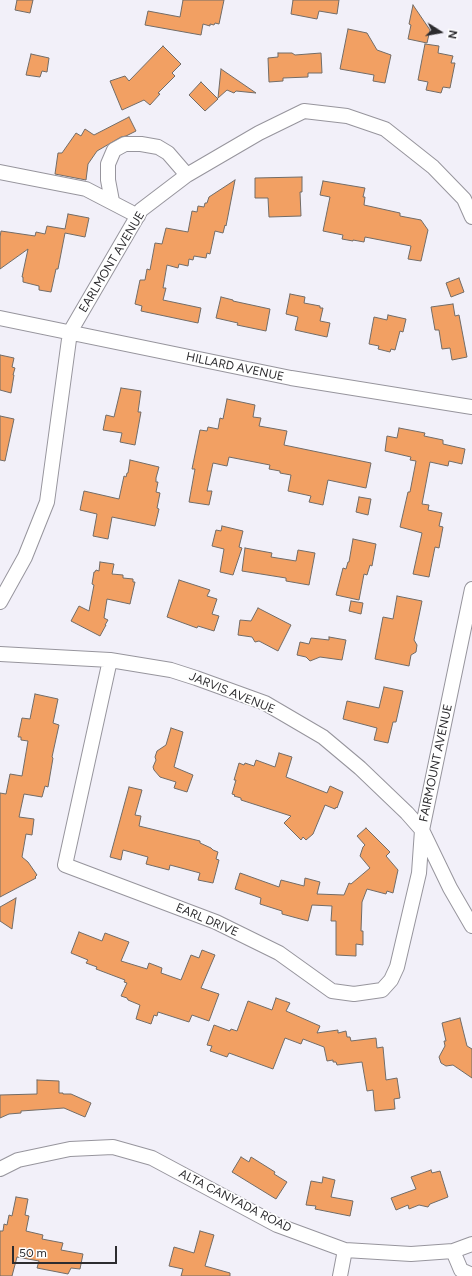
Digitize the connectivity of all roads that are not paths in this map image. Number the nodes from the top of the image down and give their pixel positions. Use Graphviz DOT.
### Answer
graph roads {
  1 [pos="0,172"];
  2 [pos="187,175"];
  3 [pos="112,202"];
  4 [pos="138,216"];
  5 [pos="472,217"];
  6 [pos="0,318"];
  7 [pos="70,332"];
  8 [pos="472,407"];
  9 [pos="472,589"];
  10 [pos="0,602"];
  11 [pos="0,654"];
  12 [pos="110,660"];
  13 [pos="422,830"];
  14 [pos="472,926"];
  15 [pos="0,1169"];
  16 [pos="472,1244"];
  17 [pos="345,1250"];
  18 [pos="453,1251"];
  19 [pos="472,1275"];
  20 [pos="340,1276"];
  1 -- 3 [label="street"];
  2 -- 3 [label="street"];
  2 -- 4 [label="street, EARLMONT AVENUE"];
  2 -- 5 [label="street, EARLMONT AVENUE"];
  3 -- 4 [label="street"];
  4 -- 7 [label="street, EARLMONT AVENUE"];
  6 -- 7 [label="street, HILLARD AVENUE"];
  7 -- 8 [label="street, HILLARD AVENUE"];
  7 -- 10 [label="street, EARLMONT AVENUE"];
  9 -- 13 [label="street, FAIRMOUNT AVENUE"];
  11 -- 12 [label="street, JARVIS AVENUE"];
  12 -- 13 [label="street, JARVIS AVENUE"];
  12 -- 13 [label="street, EARL DRIVE"];
  13 -- 14 [label="street, FAIRMOUNT AVENUE"];
  15 -- 17 [label="street, ALTA CANYADA ROAD"];
  16 -- 18 [label="street, ALTA CANYADA ROAD"];
  17 -- 18 [label="street, ALTA CANYADA ROAD"];
  17 -- 20 [label="street"];
  18 -- 19 [label="street"];
}
